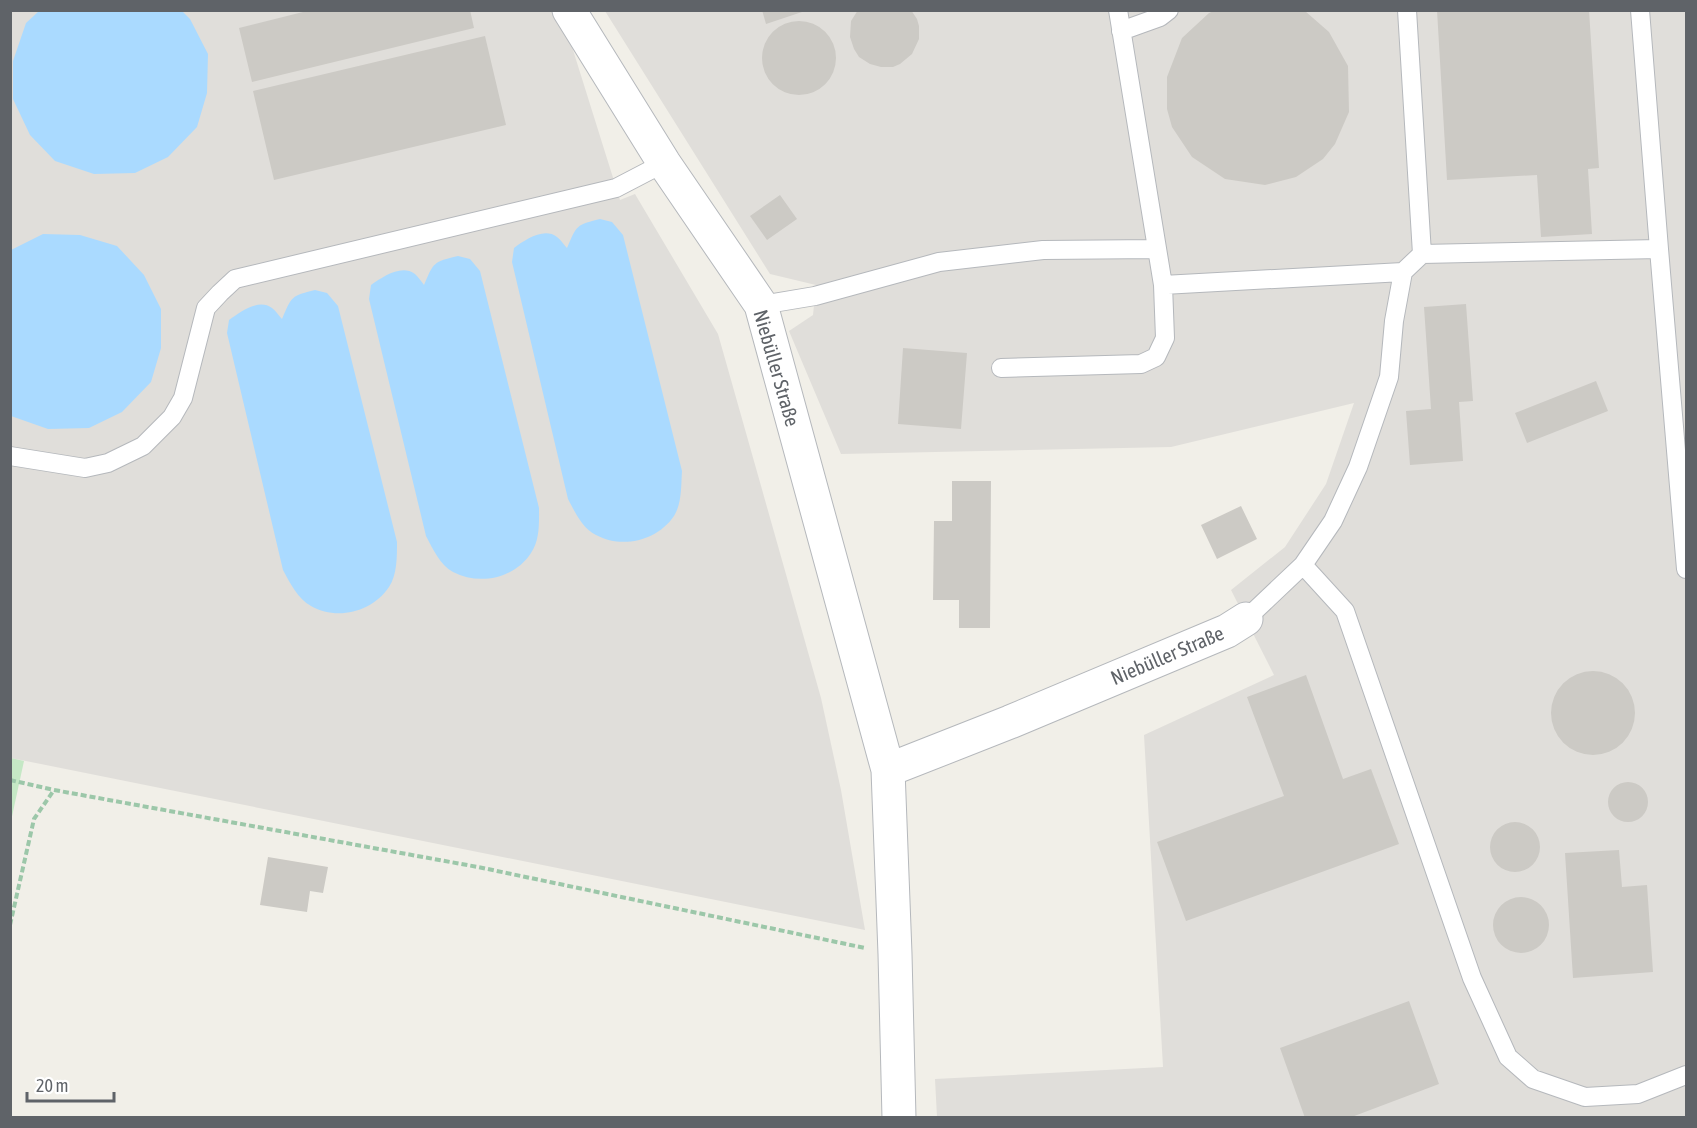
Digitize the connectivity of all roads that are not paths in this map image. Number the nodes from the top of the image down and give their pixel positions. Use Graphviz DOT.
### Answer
graph roads {
  1 [pos="568,10"];
  2 [pos="1118,10"];
  3 [pos="1169,10"];
  4 [pos="1407,10"];
  5 [pos="1640,10"];
  6 [pos="1121,31"];
  7 [pos="664,163"];
  8 [pos="1156,249"];
  9 [pos="1659,249"];
  10 [pos="1422,254"];
  11 [pos="1403,272"];
  12 [pos="1163,285"];
  13 [pos="760,305"];
  14 [pos="1001,368"];
  15 [pos="10,456"];
  16 [pos="1303,565"];
  17 [pos="1686,569"];
  18 [pos="1246,619"];
  19 [pos="888,770"];
  20 [pos="1686,1075"];
  21 [pos="899,1118"];
  1 -- 7 [label="street, Niebüller Straße"];
  2 -- 6 [label="lane"];
  3 -- 6 [label="lane"];
  4 -- 10 [label="lane"];
  5 -- 9 [label="lane"];
  6 -- 8 [label="lane"];
  7 -- 13 [label="street, Niebüller Straße"];
  7 -- 15 [label="lane"];
  8 -- 12 [label="lane"];
  8 -- 13 [label="lane"];
  9 -- 10 [label="lane"];
  9 -- 17 [label="lane"];
  10 -- 11 [label="lane"];
  11 -- 12 [label="lane"];
  11 -- 16 [label="lane"];
  12 -- 14 [label="lane"];
  13 -- 19 [label="street, Niebüller Straße"];
  16 -- 18 [label="lane"];
  16 -- 20 [label="lane"];
  18 -- 19 [label="street, Niebüller Straße"];
  19 -- 21 [label="street, Niebüller Straße"];
}
